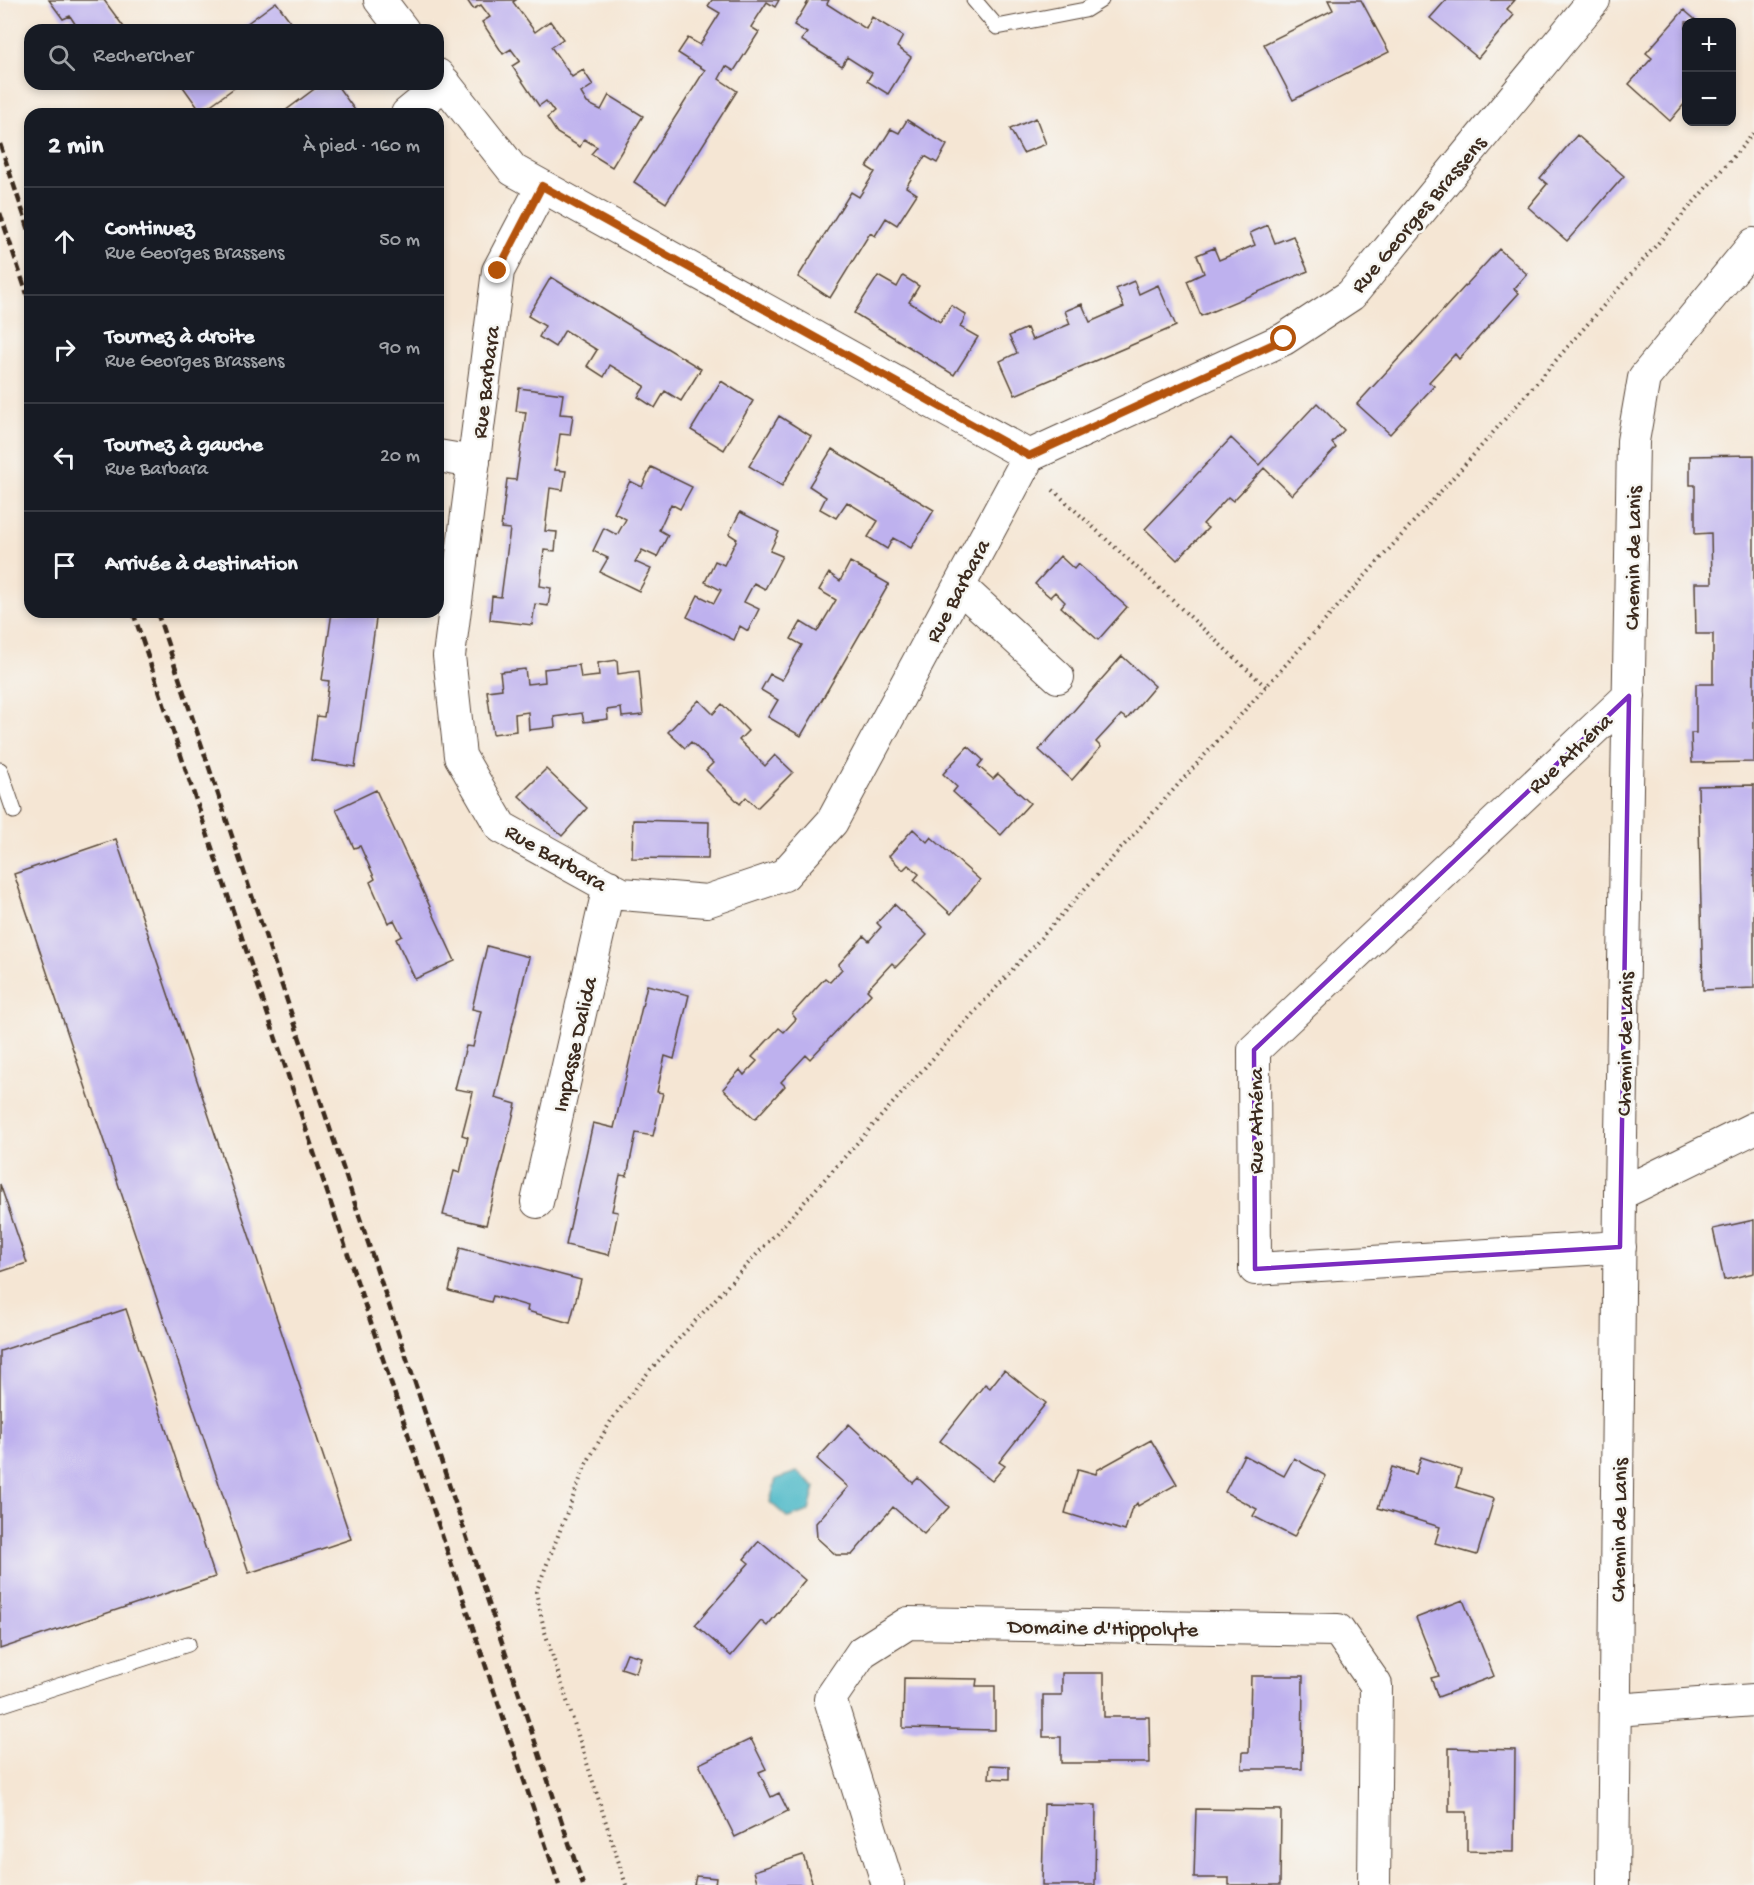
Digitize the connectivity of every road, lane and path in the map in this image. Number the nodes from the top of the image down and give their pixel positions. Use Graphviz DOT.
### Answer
graph roads {
  1 [pos="380,0"];
  2 [pos="974,0"];
  3 [pos="1101,0"];
  4 [pos="1594,0"];
  5 [pos="398,24"];
  6 [pos="444,83"];
  7 [pos="430,90"];
  8 [pos="413,108"];
  9 [pos="1754,133"];
  10 [pos="542,186"];
  11 [pos="1754,244"];
  12 [pos="444,457"];
  13 [pos="1027,459"];
  14 [pos="474,462"];
  15 [pos="959,586"];
  16 [pos="1058,677"];
  17 [pos="1266,687"];
  18 [pos="1629,696"];
  19 [pos="0,770"];
  20 [pos="14,811"];
  21 [pos="609,886"];
  22 [pos="1754,1128"];
  23 [pos="1620,1194"];
  24 [pos="537,1202"];
  25 [pos="1620,1247"];
  26 [pos="188,1644"];
  27 [pos="1754,1700"];
  28 [pos="0,1705"];
  29 [pos="1615,1710"];
  30 [pos="626,1885"];
  31 [pos="888,1885"];
  32 [pos="1374,1885"];
  33 [pos="1613,1885"];
  1 -- 5 [label="street"];
  2 -- 3 [label="lane"];
  4 -- 13 [label="street, Rue Georges Brassens"];
  6 -- 10 [label="street"];
  7 -- 8 [label="street"];
  9 -- 17 [label="path"];
  10 -- 13 [label="street"];
  10 -- 14 [label="street, Rue Barbara"];
  11 -- 18 [label="street, Chemin de Lanis"];
  12 -- 14 [label="street"];
  13 -- 15 [label="street, Rue Barbara"];
  13 -- 17 [label="path"];
  14 -- 21 [label="street, Rue Barbara"];
  15 -- 16 [label="street"];
  15 -- 21 [label="street, Rue Barbara"];
  17 -- 30 [label="path"];
  18 -- 23 [label="street, Chemin de Lanis"];
  18 -- 25 [label="street, Rue Athéna"];
  19 -- 20 [label="lane"];
  21 -- 24 [label="street, Impasse Dalida"];
  22 -- 23 [label="street"];
  23 -- 25 [label="street, Chemin de Lanis"];
  25 -- 29 [label="street, Chemin de Lanis"];
  26 -- 28 [label="lane"];
  27 -- 29 [label="street"];
  29 -- 33 [label="street, Chemin de Lanis"];
  31 -- 32 [label="street, Domaine d'Hippolyte"];
}
